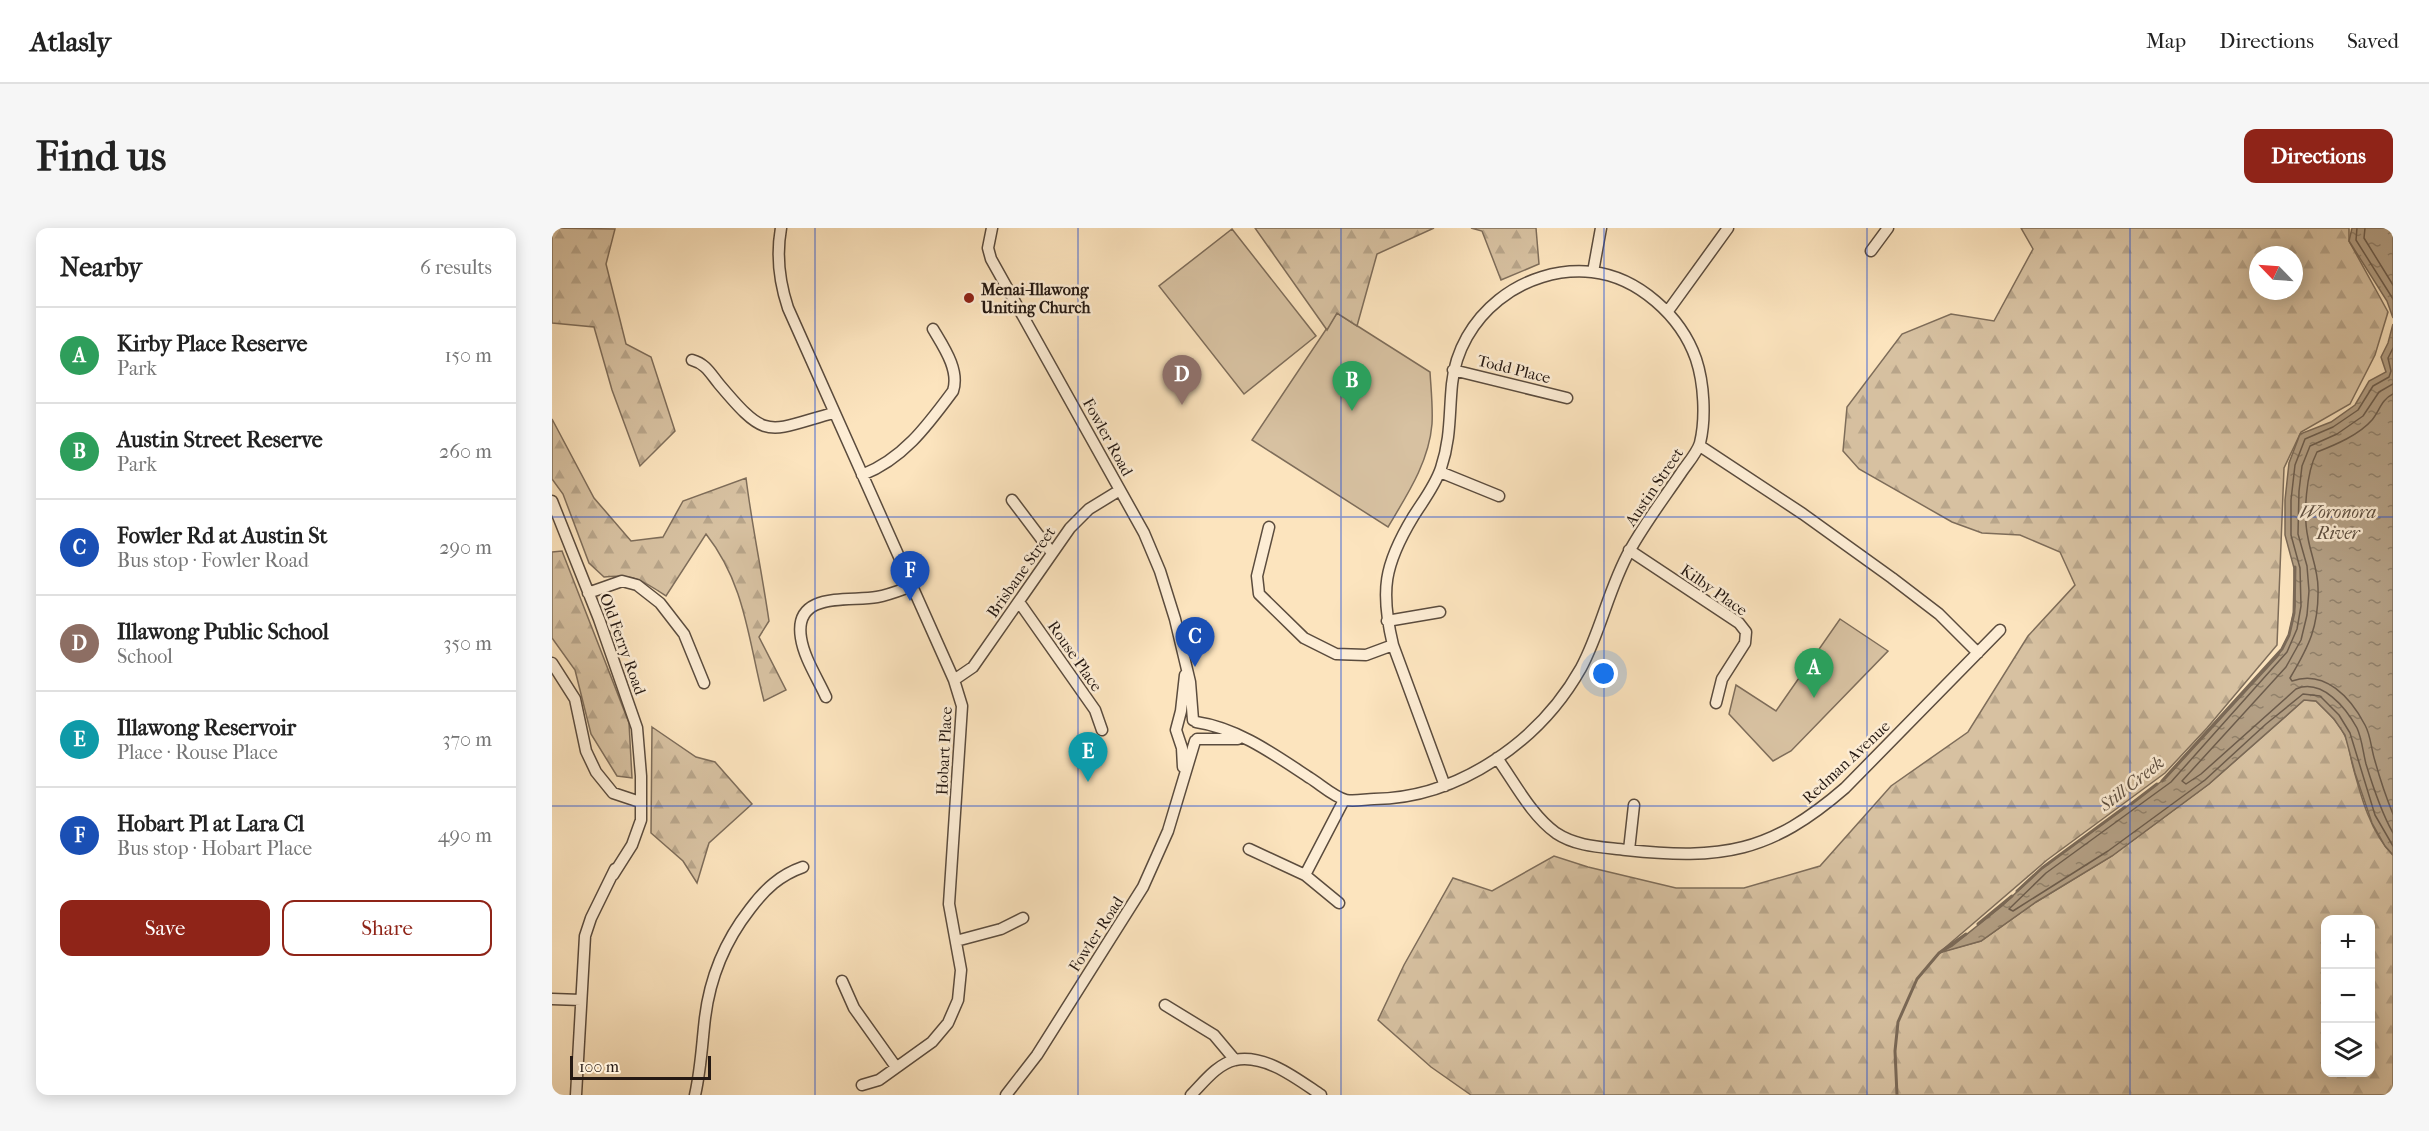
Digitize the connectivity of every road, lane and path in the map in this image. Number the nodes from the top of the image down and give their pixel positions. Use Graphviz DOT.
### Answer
graph roads {
  1 [pos="781,228"];
  2 [pos="992,228"];
  3 [pos="1601,228"];
  4 [pos="1728,228"];
  5 [pos="1888,228"];
  6 [pos="1871,251"];
  7 [pos="1593,272"];
  8 [pos="1668,311"];
  9 [pos="933,329"];
  10 [pos="692,360"];
  11 [pos="1453,370"];
  12 [pos="1567,398"];
  13 [pos="833,413"];
  14 [pos="1700,446"];
  15 [pos="1440,472"];
  16 [pos="862,474"];
  17 [pos="1120,490"];
  18 [pos="1499,496"];
  19 [pos="1012,500"];
  20 [pos="552,501"];
  21 [pos="1269,527"];
  22 [pos="1629,550"];
  23 [pos="1052,553"];
  24 [pos="912,586"];
  25 [pos="588,592"];
  26 [pos="1019,602"];
  27 [pos="1440,612"];
  28 [pos="1387,621"];
  29 [pos="2000,630"];
  30 [pos="1393,645"];
  31 [pos="1978,653"];
  32 [pos="552,663"];
  33 [pos="1185,669"];
  34 [pos="954,680"];
  35 [pos="704,684"];
  36 [pos="826,698"];
  37 [pos="1716,703"];
  38 [pos="1195,721"];
  39 [pos="1178,724"];
  40 [pos="1102,730"];
  41 [pos="1178,739"];
  42 [pos="1244,739"];
  43 [pos="1196,740"];
  44 [pos="1497,758"];
  45 [pos="1184,774"];
  46 [pos="1445,786"];
  47 [pos="1344,800"];
  48 [pos="640,802"];
  49 [pos="1634,805"];
  50 [pos="1249,849"];
  51 [pos="1629,850"];
  52 [pos="804,867"];
  53 [pos="1305,875"];
  54 [pos="1339,903"];
  55 [pos="1023,918"];
  56 [pos="956,941"];
  57 [pos="842,981"];
  58 [pos="552,999"];
  59 [pos="581,1000"];
  60 [pos="1165,1005"];
  61 [pos="1234,1060"];
  62 [pos="896,1067"];
  63 [pos="862,1085"];
  64 [pos="576,1095"];
  65 [pos="695,1095"];
  66 [pos="1006,1095"];
  67 [pos="1191,1095"];
  68 [pos="1321,1095"];
  1 -- 13 [label="street, Hobart Place"];
  2 -- 17 [label="street, Fowler Road"];
  3 -- 7 [label="street"];
  4 -- 8 [label="street"];
  5 -- 6 [label="street"];
  7 -- 8 [label="street, Austin Street"];
  7 -- 11 [label="street, Austin Street"];
  8 -- 14 [label="street, Austin Street"];
  9 -- 16 [label="street"];
  10 -- 13 [label="street"];
  11 -- 12 [label="street, Todd Place"];
  11 -- 15 [label="street, Austin Street"];
  13 -- 16 [label="street, Hobart Place"];
  14 -- 22 [label="street, Austin Street"];
  14 -- 31 [label="street"];
  15 -- 18 [label="street"];
  15 -- 28 [label="street, Austin Street"];
  16 -- 24 [label="street, Hobart Place"];
  17 -- 23 [label="street, Brisbane Street"];
  17 -- 33 [label="street, Fowler Road"];
  19 -- 23 [label="street"];
  20 -- 25 [label="street, Old Ferry Road"];
  21 -- 30 [label="street"];
  22 -- 37 [label="street, Kilby Place"];
  22 -- 44 [label="street, Austin Street"];
  23 -- 26 [label="street, Brisbane Street"];
  24 -- 34 [label="street, Hobart Place"];
  24 -- 36 [label="street"];
  25 -- 35 [label="street"];
  25 -- 48 [label="street, Old Ferry Road"];
  26 -- 34 [label="street, Brisbane Street"];
  26 -- 40 [label="street, Rouse Place"];
  27 -- 28 [label="street"];
  28 -- 30 [label="street, Austin Street"];
  29 -- 31 [label="street, Redman Avenue"];
  30 -- 46 [label="street, Austin Street"];
  31 -- 51 [label="street, Redman Avenue"];
  32 -- 48 [label="street"];
  33 -- 38 [label="street, Fowler Road"];
  33 -- 39 [label="street, Fowler Road"];
  34 -- 56 [label="street, Hobart Place"];
  38 -- 39 [label="street"];
  38 -- 42 [label="street"];
  38 -- 43 [label="street"];
  39 -- 41 [label="street"];
  41 -- 43 [label="street"];
  41 -- 45 [label="street, Fowler Road"];
  42 -- 43 [label="street"];
  42 -- 47 [label="street"];
  43 -- 45 [label="street, Fowler Road"];
  44 -- 46 [label="street, Austin Street"];
  44 -- 51 [label="street, Redman Avenue"];
  45 -- 66 [label="street, Fowler Road"];
  46 -- 47 [label="street, Austin Street"];
  47 -- 53 [label="street"];
  48 -- 59 [label="street, Old Ferry Road"];
  49 -- 51 [label="street"];
  50 -- 53 [label="street"];
  52 -- 65 [label="street"];
  53 -- 54 [label="street"];
  55 -- 56 [label="street"];
  56 -- 62 [label="street, Hobart Place"];
  57 -- 62 [label="street"];
  58 -- 59 [label="street"];
  59 -- 64 [label="street, Old Ferry Road"];
  60 -- 61 [label="street"];
  61 -- 67 [label="street"];
  61 -- 68 [label="street"];
  62 -- 63 [label="street, Hobart Place"];
}
